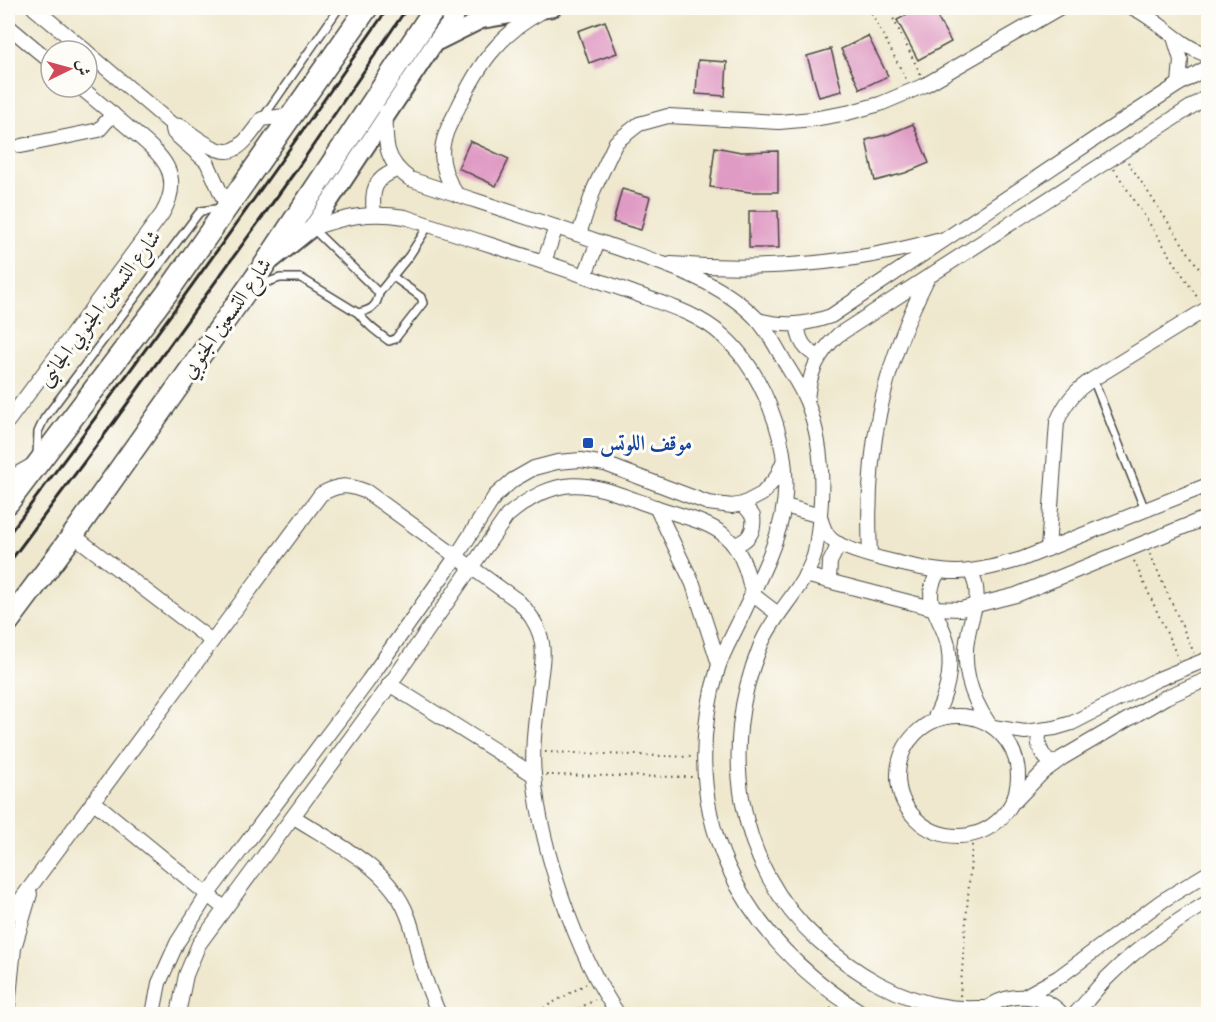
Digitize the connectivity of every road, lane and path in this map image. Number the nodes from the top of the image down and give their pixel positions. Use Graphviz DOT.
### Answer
graph roads {
  1 [pos="34,8"];
  2 [pos="339,8"];
  3 [pos="367,8"];
  4 [pos="435,8"];
  5 [pos="461,8"];
  6 [pos="550,8"];
  7 [pos="869,8"];
  8 [pos="888,8"];
  9 [pos="1059,8"];
  10 [pos="1133,8"];
  11 [pos="509,11"];
  12 [pos="8,26"];
  13 [pos="1173,37"];
  14 [pos="71,39"];
  15 [pos="434,44"];
  16 [pos="39,53"];
  17 [pos="1209,55"];
  18 [pos="99,63"];
  19 [pos="1209,67"];
  20 [pos="391,72"];
  21 [pos="1179,84"];
  22 [pos="926,85"];
  23 [pos="912,91"];
  24 [pos="1209,96"];
  25 [pos="94,99"];
  26 [pos="112,114"];
  27 [pos="292,116"];
  28 [pos="386,117"];
  29 [pos="262,119"];
  30 [pos="174,126"];
  31 [pos="1102,134"];
  32 [pos="21,146"];
  33 [pos="1116,156"];
  34 [pos="397,170"];
  35 [pos="457,195"];
  36 [pos="227,207"];
  37 [pos="374,214"];
  38 [pos="429,225"];
  39 [pos="556,227"];
  40 [pos="312,228"];
  41 [pos="579,234"];
  42 [pos="951,236"];
  43 [pos="598,242"];
  44 [pos="544,262"];
  45 [pos="661,263"];
  46 [pos="263,267"];
  47 [pos="585,275"];
  48 [pos="392,276"];
  49 [pos="927,279"];
  50 [pos="1209,282"];
  51 [pos="248,288"];
  52 [pos="379,293"];
  53 [pos="1207,309"];
  54 [pos="358,313"];
  55 [pos="758,320"];
  56 [pos="798,325"];
  57 [pos="819,356"];
  58 [pos="1093,379"];
  59 [pos="807,401"];
  60 [pos="8,421"];
  61 [pos="784,458"];
  62 [pos="38,462"];
  63 [pos="8,479"];
  64 [pos="1209,484"];
  65 [pos="8,503"];
  66 [pos="744,504"];
  67 [pos="785,506"];
  68 [pos="656,507"];
  69 [pos="1145,510"];
  70 [pos="820,516"];
  71 [pos="1209,517"];
  72 [pos="73,535"];
  73 [pos="839,544"];
  74 [pos="1145,544"];
  75 [pos="734,545"];
  76 [pos="1048,549"];
  77 [pos="1129,550"];
  78 [pos="870,555"];
  79 [pos="456,557"];
  80 [pos="472,567"];
  81 [pos="939,571"];
  82 [pos="970,571"];
  83 [pos="805,575"];
  84 [pos="829,582"];
  85 [pos="752,594"];
  86 [pos="977,606"];
  87 [pos="932,608"];
  88 [pos="778,614"];
  89 [pos="8,622"];
  90 [pos="212,641"];
  91 [pos="1204,661"];
  92 [pos="719,664"];
  93 [pos="379,666"];
  94 [pos="1183,669"];
  95 [pos="1209,679"];
  96 [pos="368,681"];
  97 [pos="389,685"];
  98 [pos="933,721"];
  99 [pos="991,725"];
  100 [pos="1040,731"];
  101 [pos="534,752"];
  102 [pos="704,758"];
  103 [pos="1054,764"];
  104 [pos="534,775"];
  105 [pos="705,778"];
  106 [pos="93,801"];
  107 [pos="1008,810"];
  108 [pos="294,817"];
  109 [pos="973,834"];
  110 [pos="1209,873"];
  111 [pos="35,880"];
  112 [pos="208,894"];
  113 [pos="1209,902"];
  114 [pos="224,908"];
  115 [pos="8,917"];
  116 [pos="597,978"];
  117 [pos="606,994"];
  118 [pos="1025,996"];
  119 [pos="839,999"];
  120 [pos="8,1006"];
  121 [pos="960,1008"];
  122 [pos="942,1010"];
  123 [pos="983,1011"];
  124 [pos="153,1014"];
  125 [pos="178,1014"];
  126 [pos="439,1014"];
  127 [pos="533,1014"];
  128 [pos="568,1014"];
  129 [pos="618,1014"];
  130 [pos="850,1014"];
  131 [pos="864,1014"];
  132 [pos="1062,1014"];
  133 [pos="1075,1014"];
  1 -- 14 [label="street"];
  2 -- 29 [label="lane"];
  3 -- 27 [label="main road"];
  4 -- 20 [label="main road, شارع التسعين الجنوبي"];
  5 -- 15 [label="street"];
  6 -- 11 [label="street"];
  6 -- 35 [label="street"];
  7 -- 23 [label="path"];
  8 -- 22 [label="path"];
  9 -- 22 [label="street"];
  10 -- 13 [label="street"];
  11 -- 15 [label="street"];
  12 -- 16 [label="street"];
  13 -- 17 [label="street"];
  13 -- 21 [label="street"];
  15 -- 20 [label="street"];
  15 -- 28 [label="street"];
  18 -- 30 [label="street"];
  19 -- 21 [label="street"];
  20 -- 28 [label="street"];
  20 -- 46 [label="main road, شارع التسعين الجنوبي"];
  21 -- 31 [label="street"];
  22 -- 23 [label="street"];
  23 -- 41 [label="street"];
  24 -- 33 [label="street"];
  25 -- 26 [label="street"];
  26 -- 32 [label="street"];
  26 -- 60 [label="street"];
  27 -- 29 [label="street"];
  27 -- 36 [label="main road"];
  28 -- 34 [label="street"];
  28 -- 40 [label="street"];
  29 -- 30 [label="street"];
  30 -- 36 [label="street"];
  31 -- 33 [label="street"];
  31 -- 42 [label="street"];
  33 -- 49 [label="street"];
  33 -- 50 [label="path"];
  33 -- 53 [label="path"];
  34 -- 35 [label="street"];
  34 -- 37 [label="street"];
  35 -- 39 [label="street"];
  36 -- 62 [label="main road"];
  37 -- 38 [label="street"];
  37 -- 40 [label="street"];
  38 -- 44 [label="street"];
  38 -- 48 [label="lane"];
  39 -- 41 [label="street"];
  39 -- 44 [label="street"];
  40 -- 46 [label="street"];
  40 -- 52 [label="lane"];
  41 -- 43 [label="street"];
  42 -- 45 [label="street"];
  42 -- 56 [label="street"];
  43 -- 45 [label="street"];
  43 -- 47 [label="street"];
  44 -- 47 [label="street"];
  45 -- 55 [label="street"];
  46 -- 51 [label="main road, شارع التسعين الجنوبي"];
  47 -- 61 [label="street"];
  48 -- 52 [label="lane"];
  48 -- 54 [label="lane"];
  49 -- 57 [label="street"];
  49 -- 78 [label="street"];
  51 -- 54 [label="lane"];
  51 -- 72 [label="main road, شارع التسعين الجنوبي"];
  52 -- 54 [label="lane"];
  53 -- 58 [label="street"];
  55 -- 56 [label="street"];
  55 -- 59 [label="street"];
  56 -- 57 [label="street"];
  57 -- 59 [label="street"];
  58 -- 69 [label="lane"];
  58 -- 76 [label="street"];
  59 -- 70 [label="street"];
  61 -- 66 [label="street"];
  61 -- 67 [label="street"];
  62 -- 63 [label="street"];
  62 -- 65 [label="main road"];
  64 -- 69 [label="street"];
  66 -- 75 [label="street"];
  66 -- 79 [label="street"];
  67 -- 70 [label="street"];
  67 -- 85 [label="street"];
  68 -- 75 [label="street"];
  68 -- 80 [label="street"];
  68 -- 92 [label="street"];
  69 -- 76 [label="street"];
  70 -- 73 [label="street"];
  70 -- 83 [label="street"];
  71 -- 74 [label="street"];
  72 -- 89 [label="main road, شارع التسعين الجنوبي"];
  72 -- 90 [label="street"];
  73 -- 78 [label="street"];
  73 -- 84 [label="street"];
  74 -- 77 [label="street"];
  74 -- 91 [label="path"];
  75 -- 85 [label="street"];
  76 -- 82 [label="street"];
  77 -- 86 [label="street"];
  77 -- 94 [label="path"];
  78 -- 81 [label="street"];
  79 -- 80 [label="street"];
  79 -- 90 [label="street"];
  79 -- 93 [label="street"];
  80 -- 97 [label="street"];
  80 -- 101 [label="street"];
  81 -- 82 [label="street"];
  81 -- 87 [label="street"];
  82 -- 86 [label="street"];
  83 -- 84 [label="street"];
  83 -- 88 [label="street"];
  84 -- 87 [label="street"];
  85 -- 88 [label="street"];
  85 -- 92 [label="street"];
  86 -- 87 [label="street"];
  86 -- 99 [label="street"];
  87 -- 98 [label="street"];
  88 -- 122 [label="street"];
  90 -- 106 [label="street"];
  91 -- 94 [label="street"];
  92 -- 102 [label="street"];
  93 -- 96 [label="street"];
  93 -- 97 [label="street"];
  94 -- 100 [label="street"];
  95 -- 103 [label="street"];
  96 -- 97 [label="street"];
  96 -- 112 [label="street"];
  97 -- 104 [label="street"];
  97 -- 108 [label="street"];
  98 -- 99 [label="street"];
  98 -- 109 [label="street"];
  99 -- 100 [label="street"];
  99 -- 107 [label="street"];
  100 -- 103 [label="street"];
  101 -- 102 [label="path"];
  101 -- 104 [label="street"];
  102 -- 105 [label="street"];
  103 -- 107 [label="street"];
  104 -- 105 [label="path"];
  104 -- 116 [label="street"];
  105 -- 119 [label="street"];
  106 -- 111 [label="street"];
  106 -- 112 [label="street"];
  107 -- 109 [label="street"];
  108 -- 114 [label="street"];
  108 -- 126 [label="street"];
  109 -- 121 [label="path"];
  110 -- 118 [label="street"];
  111 -- 115 [label="street"];
  111 -- 120 [label="street"];
  112 -- 114 [label="street"];
  112 -- 124 [label="street"];
  113 -- 133 [label="street"];
  114 -- 125 [label="street"];
  116 -- 117 [label="street"];
  116 -- 127 [label="path"];
  117 -- 128 [label="path"];
  117 -- 129 [label="street"];
  118 -- 123 [label="street"];
  118 -- 132 [label="street"];
  119 -- 130 [label="street"];
  119 -- 131 [label="street"];
  121 -- 122 [label="street"];
  121 -- 123 [label="street"];
}
